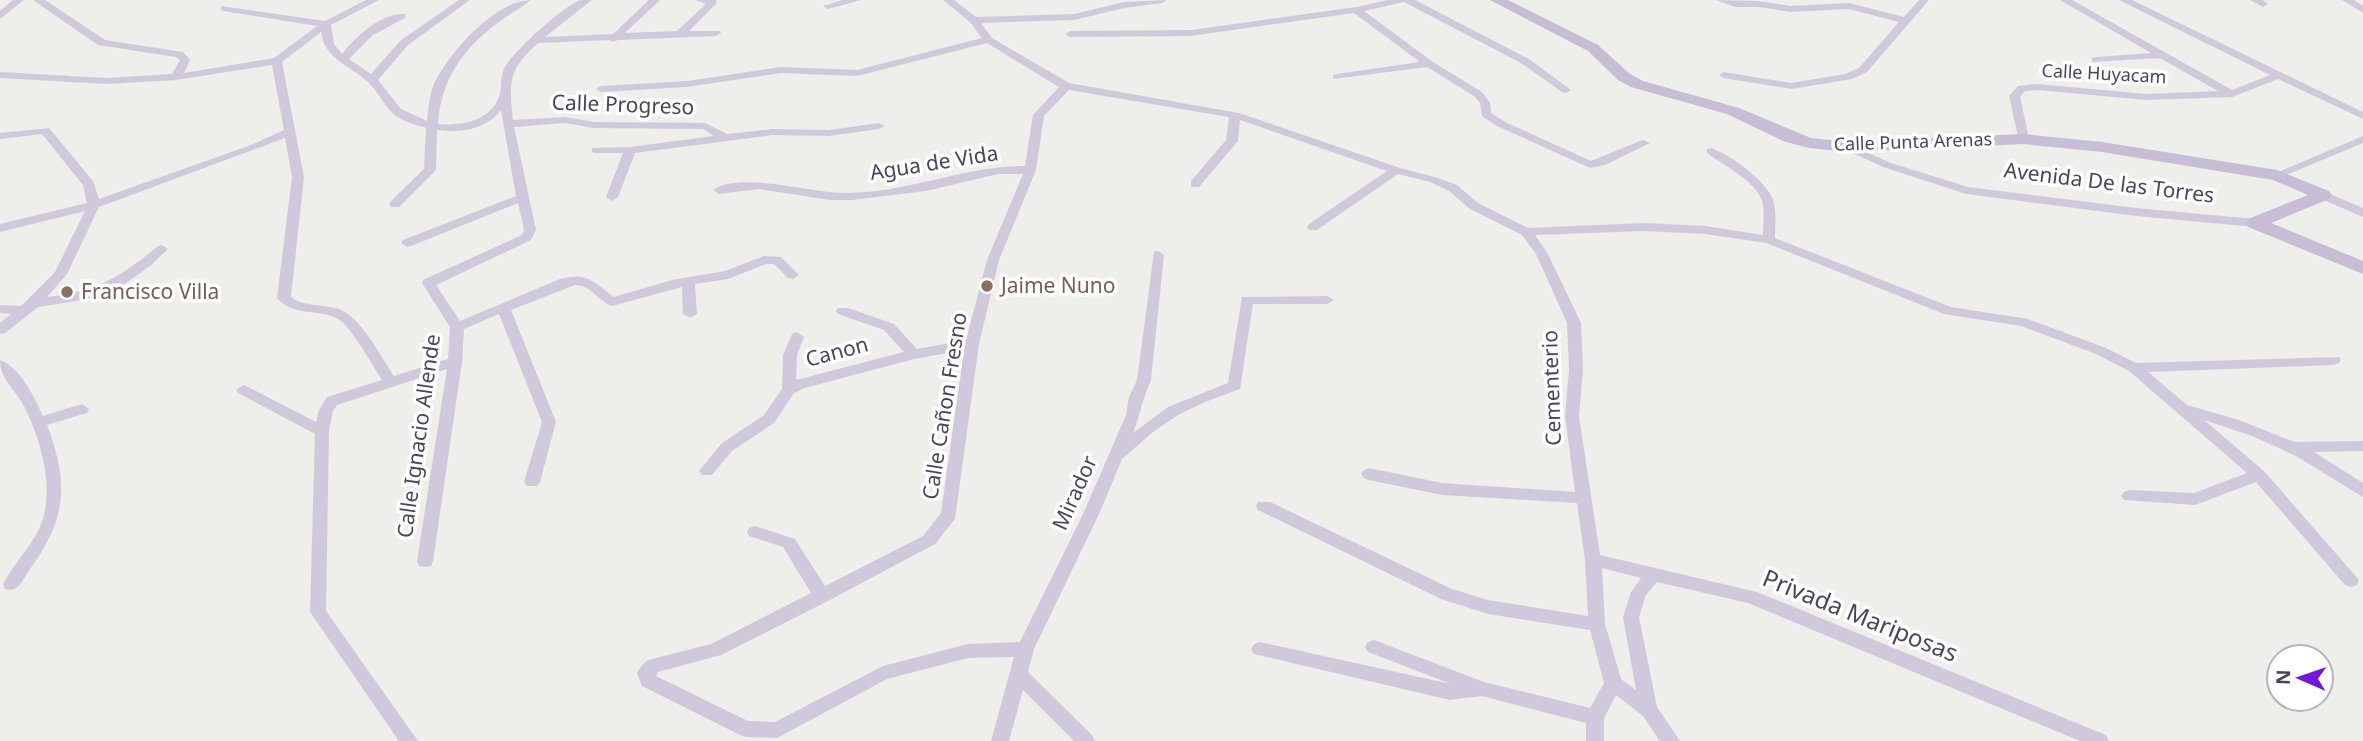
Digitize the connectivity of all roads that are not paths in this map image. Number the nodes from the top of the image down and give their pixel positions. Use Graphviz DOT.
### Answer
graph roads {
  1 [pos="19,0"];
  2 [pos="38,0"];
  3 [pos="374,0"];
  4 [pos="465,0"];
  5 [pos="526,0"];
  6 [pos="587,0"];
  7 [pos="655,0"];
  8 [pos="700,0"];
  9 [pos="856,0"];
  10 [pos="948,0"];
  11 [pos="1162,0"];
  12 [pos="1401,0"];
  13 [pos="1408,0"];
  14 [pos="1497,0"];
  15 [pos="1721,0"];
  16 [pos="1924,0"];
  17 [pos="2065,0"];
  18 [pos="2124,0"];
  19 [pos="2347,0"];
  20 [pos="1760,2"];
  21 [pos="828,6"];
  22 [pos="224,8"];
  23 [pos="1356,10"];
  24 [pos="2363,10"];
  25 [pos="0,16"];
  26 [pos="402,16"];
  27 [pos="974,20"];
  28 [pos="1907,21"];
  29 [pos="326,23"];
  30 [pos="716,33"];
  31 [pos="1070,34"];
  32 [pos="678,36"];
  33 [pos="613,39"];
  34 [pos="535,40"];
  35 [pos="988,40"];
  36 [pos="2162,55"];
  37 [pos="344,59"];
  38 [pos="2096,60"];
  39 [pos="278,61"];
  40 [pos="1429,64"];
  41 [pos="0,75"];
  42 [pos="1724,75"];
  43 [pos="2278,75"];
  44 [pos="176,77"];
  45 [pos="1336,78"];
  46 [pos="372,79"];
  47 [pos="1066,86"];
  48 [pos="601,89"];
  49 [pos="1566,90"];
  50 [pos="505,94"];
  51 [pos="2232,94"];
  52 [pos="285,115"];
  53 [pos="1235,115"];
  54 [pos="2363,116"];
  55 [pos="509,124"];
  56 [pos="433,126"];
  57 [pos="878,126"];
  58 [pos="289,132"];
  59 [pos="0,136"];
  60 [pos="723,137"];
  61 [pos="2023,139"];
  62 [pos="2363,139"];
  63 [pos="1644,143"];
  64 [pos="1848,146"];
  65 [pos="255,147"];
  66 [pos="596,150"];
  67 [pos="631,150"];
  68 [pos="1711,150"];
  69 [pos="1030,170"];
  70 [pos="1396,170"];
  71 [pos="2277,175"];
  72 [pos="1195,184"];
  73 [pos="719,190"];
  74 [pos="2323,195"];
  75 [pos="523,197"];
  76 [pos="612,197"];
  77 [pos="395,204"];
  78 [pos="94,205"];
  79 [pos="2363,213"];
  80 [pos="2255,223"];
  81 [pos="0,228"];
  82 [pos="1314,228"];
  83 [pos="1526,233"];
  84 [pos="1769,240"];
  85 [pos="407,243"];
  86 [pos="162,249"];
  87 [pos="1158,255"];
  88 [pos="2363,268"];
  89 [pos="793,275"];
  90 [pos="688,282"];
  91 [pos="1327,300"];
  92 [pos="29,307"];
  93 [pos="502,307"];
  94 [pos="0,309"];
  95 [pos="843,311"];
  96 [pos="690,314"];
  97 [pos="457,327"];
  98 [pos="0,330"];
  99 [pos="797,337"];
  100 [pos="972,344"];
  101 [pos="914,354"];
  102 [pos="2334,360"];
  103 [pos="454,362"];
  104 [pos="0,365"];
  105 [pos="2134,368"];
  106 [pos="391,382"];
  107 [pos="243,390"];
  108 [pos="789,390"];
  109 [pos="2182,408"];
  110 [pos="82,409"];
  111 [pos="40,422"];
  112 [pos="322,432"];
  113 [pos="2363,446"];
  114 [pos="2292,447"];
  115 [pos="1112,462"];
  116 [pos="707,471"];
  117 [pos="1369,474"];
  118 [pos="2259,475"];
  119 [pos="531,482"];
  120 [pos="2363,491"];
  121 [pos="2129,496"];
  122 [pos="1583,498"];
  123 [pos="1264,506"];
  124 [pos="755,532"];
  125 [pos="1593,560"];
  126 [pos="425,561"];
  127 [pos="1654,574"];
  128 [pos="2351,580"];
  129 [pos="11,584"];
  130 [pos="822,596"];
  131 [pos="1597,624"];
  132 [pos="1374,647"];
  133 [pos="1025,649"];
  134 [pos="1260,649"];
  135 [pos="1017,673"];
  136 [pos="1613,683"];
  137 [pos="1483,690"];
  138 [pos="1649,710"];
  139 [pos="1595,717"];
  140 [pos="409,741"];
  141 [pos="1000,741"];
  142 [pos="1087,741"];
  143 [pos="1595,741"];
  144 [pos="1671,741"];
  145 [pos="2100,741"];
  1 -- 25 [label="street"];
  2 -- 44 [label="street"];
  3 -- 29 [label="street"];
  4 -- 46 [label="street"];
  5 -- 56 [label="street"];
  6 -- 34 [label="street"];
  7 -- 33 [label="street"];
  8 -- 32 [label="street"];
  9 -- 21 [label="street"];
  10 -- 27 [label="street"];
  11 -- 27 [label="street"];
  12 -- 23 [label="street"];
  13 -- 49 [label="street"];
  14 -- 64 [label="street, Calle Punta Arenas"];
  15 -- 20 [label="street"];
  16 -- 28 [label="street"];
  17 -- 36 [label="street"];
  18 -- 43 [label="street"];
  19 -- 24 [label="street"];
  20 -- 28 [label="street"];
  22 -- 29 [label="street"];
  23 -- 31 [label="street"];
  23 -- 40 [label="street"];
  26 -- 37 [label="street"];
  27 -- 35 [label="street"];
  28 -- 42 [label="street"];
  29 -- 37 [label="street"];
  29 -- 39 [label="street"];
  30 -- 32 [label="street"];
  32 -- 33 [label="street"];
  33 -- 34 [label="street"];
  34 -- 50 [label="street"];
  35 -- 47 [label="street"];
  35 -- 48 [label="street"];
  36 -- 38 [label="street"];
  36 -- 51 [label="street"];
  37 -- 46 [label="street"];
  39 -- 44 [label="street"];
  39 -- 52 [label="street"];
  40 -- 45 [label="street"];
  40 -- 63 [label="street"];
  41 -- 44 [label="street"];
  43 -- 51 [label="street, Calle Huyacam"];
  43 -- 54 [label="street"];
  46 -- 56 [label="street"];
  47 -- 53 [label="street, Cementerio"];
  47 -- 69 [label="street, Calle Cañon Fresno"];
  50 -- 55 [label="street"];
  50 -- 56 [label="street"];
  51 -- 61 [label="street, Calle Huyacam"];
  52 -- 58 [label="street"];
  52 -- 65 [label="street"];
  53 -- 70 [label="street, Cementerio"];
  53 -- 72 [label="street"];
  55 -- 60 [label="street, Calle Progreso"];
  55 -- 75 [label="street"];
  56 -- 77 [label="street"];
  57 -- 60 [label="street"];
  58 -- 65 [label="street"];
  58 -- 106 [label="street"];
  59 -- 78 [label="street"];
  60 -- 67 [label="street, Calle Progreso"];
  61 -- 64 [label="street, Calle Punta Arenas"];
  61 -- 71 [label="street, Calle Punta Arenas"];
  62 -- 71 [label="street"];
  64 -- 80 [label="street, Avenida De las Torres"];
  65 -- 78 [label="street"];
  66 -- 67 [label="street, Calle Progreso"];
  67 -- 76 [label="street"];
  68 -- 84 [label="street"];
  69 -- 73 [label="street, Agua de Vida"];
  69 -- 100 [label="street, Calle Cañon Fresno"];
  70 -- 82 [label="street"];
  70 -- 83 [label="street, Cementerio"];
  71 -- 74 [label="street, Calle Punta Arenas"];
  74 -- 79 [label="street"];
  74 -- 80 [label="street"];
  75 -- 85 [label="street"];
  75 -- 97 [label="street, Calle Ignacio Allende"];
  78 -- 81 [label="street"];
  78 -- 92 [label="street"];
  80 -- 88 [label="street, Avenida De las Torres"];
  83 -- 84 [label="street"];
  83 -- 122 [label="street, Cementerio"];
  84 -- 105 [label="street"];
  86 -- 92 [label="street"];
  87 -- 115 [label="street, Mirador"];
  89 -- 90 [label="street"];
  90 -- 93 [label="street"];
  90 -- 96 [label="street"];
  91 -- 115 [label="street"];
  92 -- 94 [label="street"];
  92 -- 98 [label="street"];
  93 -- 97 [label="street"];
  93 -- 119 [label="street"];
  95 -- 101 [label="street"];
  97 -- 103 [label="street, Calle Ignacio Allende"];
  99 -- 108 [label="street"];
  100 -- 101 [label="street, Canon"];
  100 -- 130 [label="street, Calle Cañon Fresno"];
  101 -- 108 [label="street, Canon"];
  102 -- 105 [label="street"];
  103 -- 106 [label="street"];
  103 -- 126 [label="street, Calle Ignacio Allende"];
  104 -- 111 [label="street"];
  105 -- 109 [label="street"];
  106 -- 112 [label="street"];
  107 -- 112 [label="street"];
  108 -- 116 [label="street, Canon"];
  109 -- 114 [label="street"];
  109 -- 118 [label="street"];
  110 -- 111 [label="street"];
  111 -- 129 [label="street"];
  112 -- 140 [label="street"];
  113 -- 114 [label="street"];
  114 -- 120 [label="street"];
  115 -- 133 [label="street, Mirador"];
  117 -- 122 [label="street"];
  118 -- 121 [label="street"];
  118 -- 128 [label="street"];
  122 -- 125 [label="street, Cementerio"];
  123 -- 131 [label="street"];
  124 -- 130 [label="street"];
  125 -- 127 [label="street, Privada Mariposas"];
  125 -- 131 [label="street, Cementerio"];
  127 -- 138 [label="street"];
  127 -- 145 [label="street, Privada Mariposas"];
  130 -- 133 [label="street, Calle Cañon Fresno"];
  131 -- 136 [label="street, Cementerio"];
  132 -- 137 [label="street"];
  133 -- 135 [label="street, Mirador"];
  134 -- 137 [label="street"];
  135 -- 141 [label="street, Mirador"];
  135 -- 142 [label="street"];
  136 -- 138 [label="street"];
  136 -- 139 [label="street"];
  137 -- 139 [label="street"];
  138 -- 144 [label="street"];
  139 -- 143 [label="street"];
}
